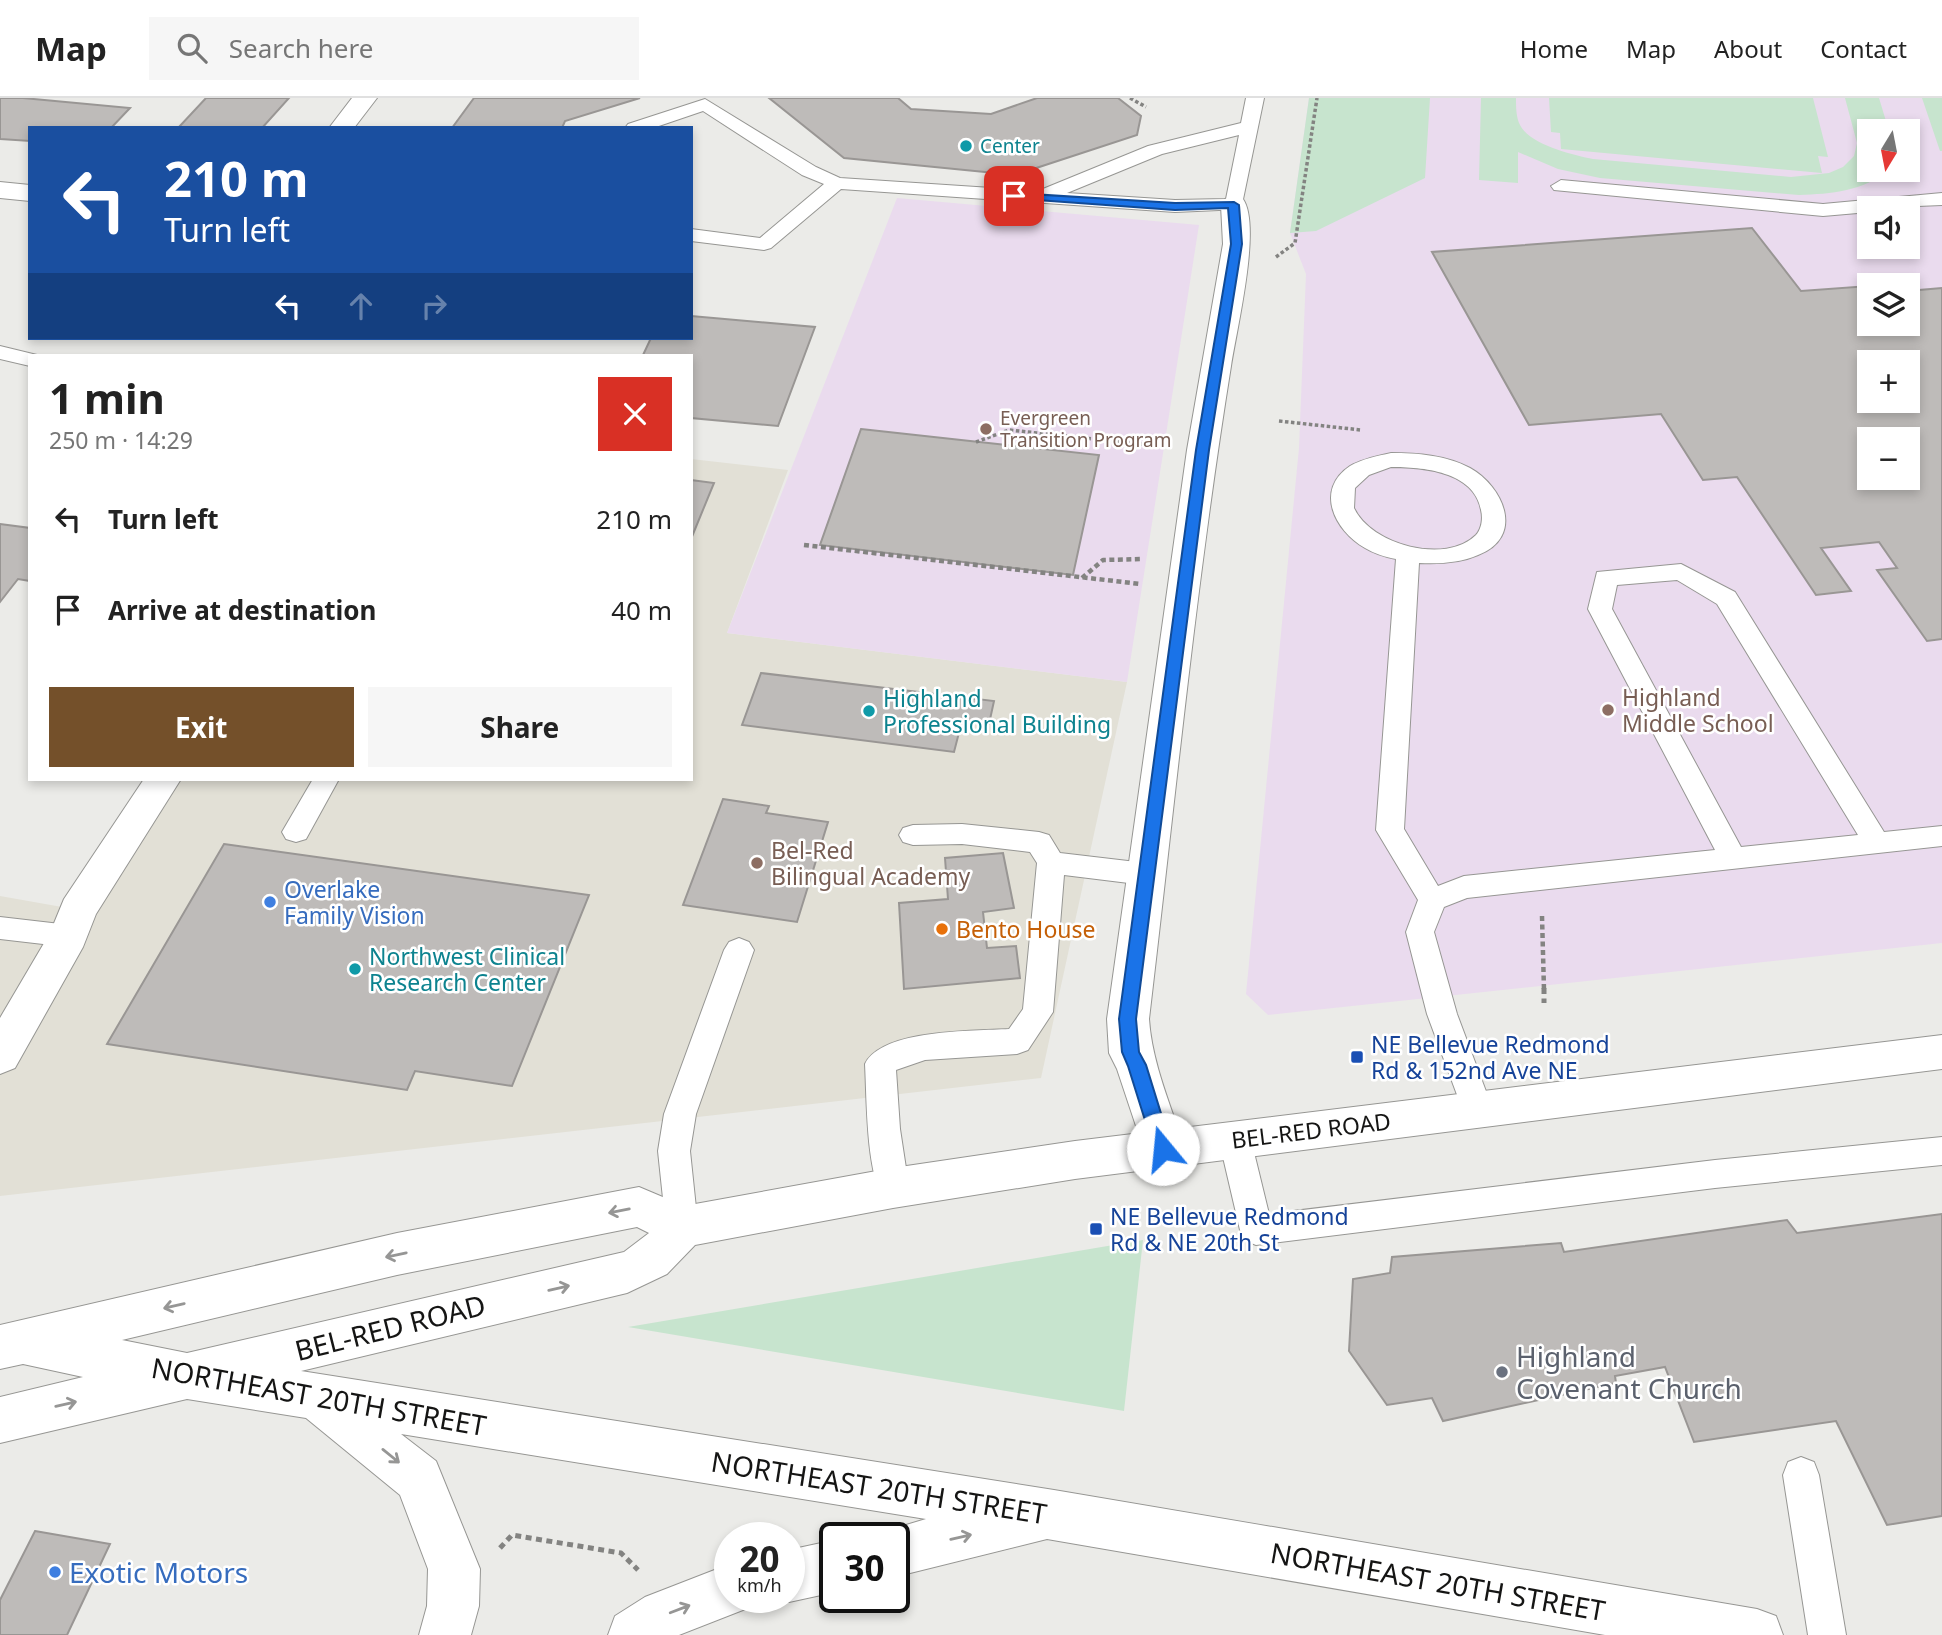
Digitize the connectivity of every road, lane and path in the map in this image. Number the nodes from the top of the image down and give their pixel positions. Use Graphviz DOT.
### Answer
graph roads {
  1 [pos="365,98"];
  2 [pos="1130,98"];
  3 [pos="1255,98"];
  4 [pos="1317,98"];
  5 [pos="1146,107"];
  6 [pos="343,126"];
  7 [pos="640,126"];
  8 [pos="1248,127"];
  9 [pos="837,183"];
  10 [pos="1561,186"];
  11 [pos="0,190"];
  12 [pos="28,193"];
  13 [pos="1040,198"];
  14 [pos="1942,199"];
  15 [pos="1234,205"];
  16 [pos="693,235"];
  17 [pos="1269,262"];
  18 [pos="0,352"];
  19 [pos="28,359"];
  20 [pos="1279,421"];
  21 [pos="1373,431"];
  22 [pos="976,442"];
  23 [pos="1165,446"];
  24 [pos="804,545"];
  25 [pos="1408,555"];
  26 [pos="1146,559"];
  27 [pos="1081,579"];
  28 [pos="1142,584"];
  29 [pos="162,781"];
  30 [pos="325,781"];
  31 [pos="296,832"];
  32 [pos="913,835"];
  33 [pos="1942,836"];
  34 [pos="1877,843"];
  35 [pos="1733,858"];
  36 [pos="1051,863"];
  37 [pos="1145,874"];
  38 [pos="1432,900"];
  39 [pos="1542,912"];
  40 [pos="0,928"];
  41 [pos="69,936"];
  42 [pos="739,950"];
  43 [pos="1545,1003"];
  44 [pos="1942,1052"];
  45 [pos="0,1056"];
  46 [pos="1477,1110"];
  47 [pos="1235,1140"];
  48 [pos="1163,1149"];
  49 [pos="1942,1151"];
  50 [pos="893,1188"];
  51 [pos="682,1227"];
  52 [pos="5,1341"];
  53 [pos="188,1376"];
  54 [pos="318,1398"];
  55 [pos="0,1420"];
  56 [pos="1801,1475"];
  57 [pos="1054,1515"];
  58 [pos="910,1548"];
  59 [pos="496,1553"];
  60 [pos="643,1576"];
  61 [pos="714,1596"];
  62 [pos="445,1635"];
  63 [pos="634,1635"];
  64 [pos="1757,1635"];
  65 [pos="1827,1635"];
  1 -- 6 [label="main road"];
  2 -- 5 [label="path"];
  3 -- 8 [label="lane"];
  4 -- 17 [label="path"];
  7 -- 9 [label="lane"];
  8 -- 13 [label="lane"];
  8 -- 15 [label="lane"];
  9 -- 13 [label="lane"];
  9 -- 16 [label="lane"];
  10 -- 14 [label="lane"];
  11 -- 12 [label="main road"];
  13 -- 15 [label="lane"];
  15 -- 37 [label="main road"];
  18 -- 19 [label="lane"];
  20 -- 21 [label="path"];
  22 -- 23 [label="path"];
  24 -- 27 [label="path"];
  25 -- 25 [label="lane"];
  25 -- 38 [label="lane"];
  26 -- 27 [label="path"];
  27 -- 28 [label="path"];
  29 -- 41 [label="main road"];
  30 -- 31 [label="lane"];
  32 -- 36 [label="lane"];
  33 -- 34 [label="lane"];
  34 -- 35 [label="lane"];
  34 -- 35 [label="lane"];
  35 -- 38 [label="lane"];
  36 -- 37 [label="lane"];
  36 -- 50 [label="lane"];
  37 -- 48 [label="main road"];
  38 -- 46 [label="lane"];
  39 -- 43 [label="path"];
  40 -- 41 [label="lane"];
  41 -- 45 [label="main road"];
  42 -- 51 [label="lane"];
  44 -- 46 [label="main road, BEL-RED ROAD"];
  46 -- 47 [label="main road, BEL-RED ROAD"];
  47 -- 48 [label="main road, BEL-RED ROAD"];
  47 -- 49 [label="lane"];
  48 -- 50 [label="main road, BEL-RED ROAD"];
  50 -- 51 [label="main road, BEL-RED ROAD"];
  51 -- 52 [label="main road, one-way"];
  53 -- 51 [label="main road, BEL-RED ROAD, one-way"];
  52 -- 53 [label="main road, NORTHEAST 20TH STREET"];
  53 -- 54 [label="main road, NORTHEAST 20TH STREET"];
  55 -- 53 [label="main road, BEL-RED ROAD, one-way"];
  54 -- 57 [label="main road, NORTHEAST 20TH STREET"];
  54 -- 62 [label="main road, one-way"];
  56 -- 65 [label="lane"];
  58 -- 57 [label="main road, one-way"];
  57 -- 64 [label="main road, NORTHEAST 20TH STREET"];
  59 -- 60 [label="path"];
  63 -- 61 [label="main road, one-way"];
}
